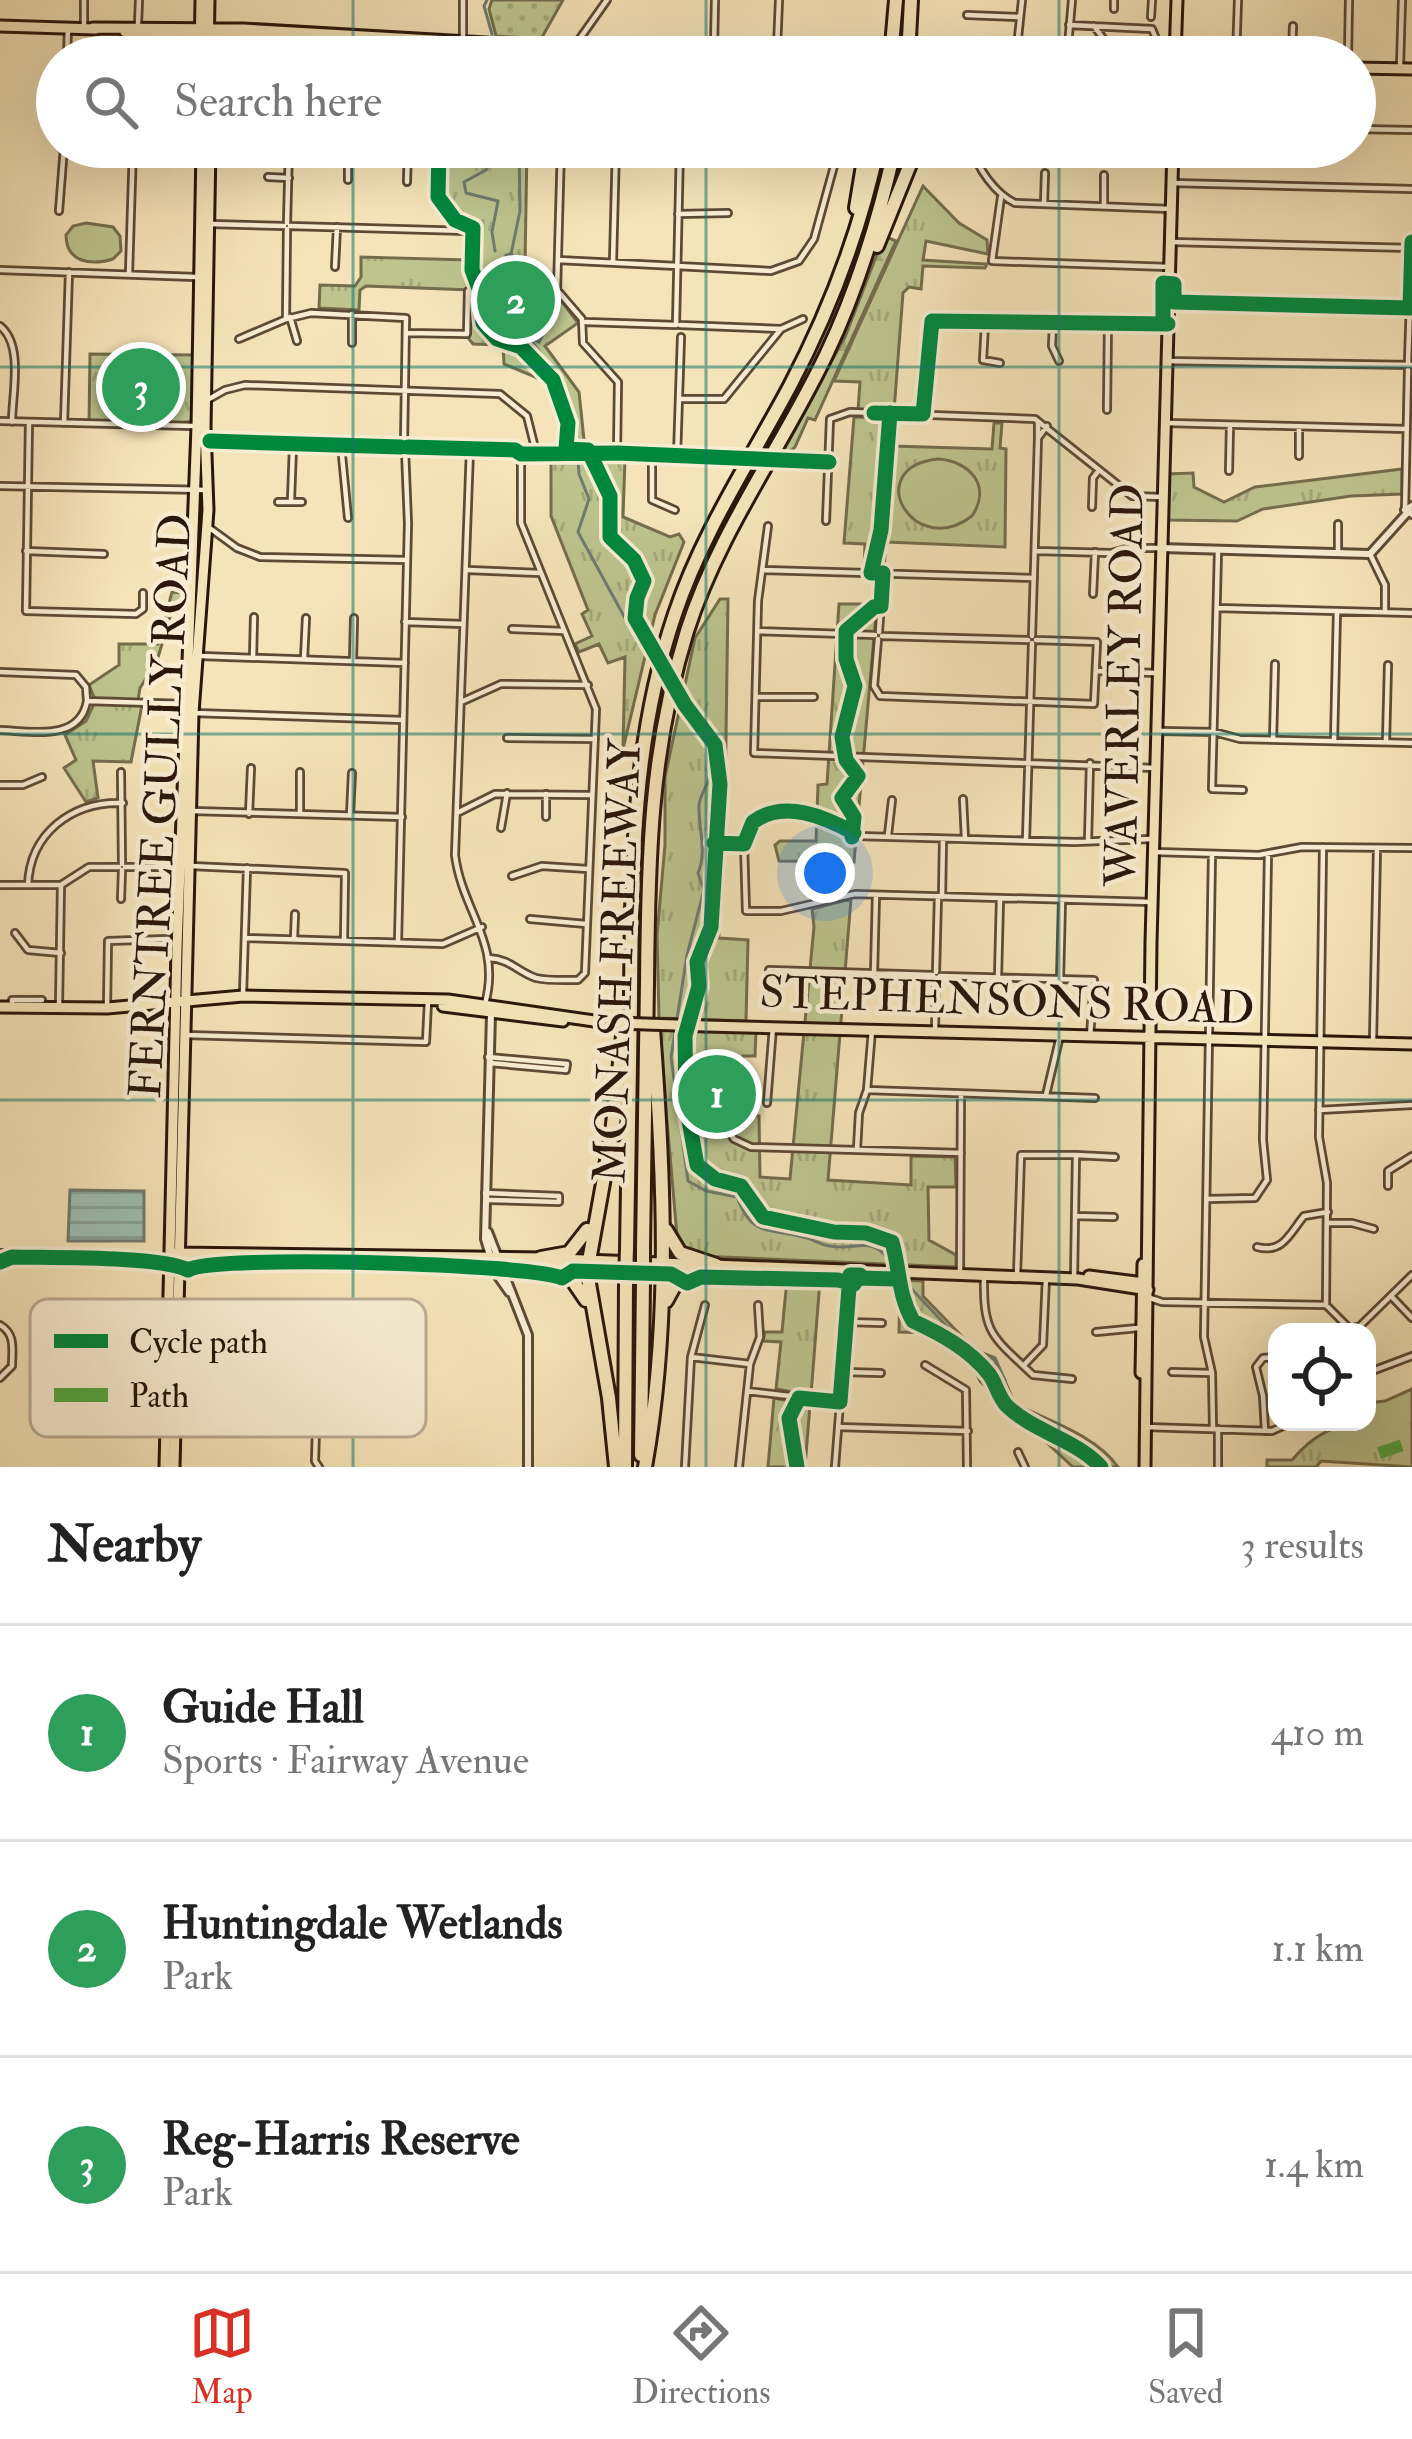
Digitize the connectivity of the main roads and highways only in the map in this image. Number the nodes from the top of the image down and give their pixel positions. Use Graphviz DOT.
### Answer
graph roads {
  1 [pos="205,0"];
  2 [pos="896,0"];
  3 [pos="911,0"];
  4 [pos="1177,0"];
  5 [pos="0,26"];
  6 [pos="204,32"];
  7 [pos="204,36"];
  8 [pos="324,36"];
  9 [pos="888,36"];
  10 [pos="913,36"];
  11 [pos="1176,36"];
  12 [pos="1376,68"];
  13 [pos="1406,69"];
  14 [pos="206,168"];
  15 [pos="207,168"];
  16 [pos="861,168"];
  17 [pos="873,168"];
  18 [pos="889,168"];
  19 [pos="909,168"];
  20 [pos="1172,168"];
  21 [pos="204,277"];
  22 [pos="833,296"];
  23 [pos="825,358"];
  24 [pos="201,427"];
  25 [pos="201,440"];
  26 [pos="191,656"];
  27 [pos="189,708"];
  28 [pos="183,867"];
  29 [pos="647,944"];
  30 [pos="631,949"];
  31 [pos="179,1001"];
  32 [pos="153,1004"];
  33 [pos="6,1007"];
  34 [pos="1151,1012"];
  35 [pos="488,1014"];
  36 [pos="601,1022"];
  37 [pos="178,1032"];
  38 [pos="1127,1037"];
  39 [pos="1150,1039"];
  40 [pos="1167,1039"];
  41 [pos="1412,1044"];
  42 [pos="1150,1059"];
  43 [pos="1150,1072"];
  44 [pos="176,1183"];
  45 [pos="596,1204"];
  46 [pos="664,1223"];
  47 [pos="1148,1224"];
  48 [pos="179,1238"];
  49 [pos="195,1256"];
  50 [pos="173,1257"];
  51 [pos="419,1258"];
  52 [pos="494,1260"];
  53 [pos="541,1262"];
  54 [pos="587,1263"];
  55 [pos="716,1264"];
  56 [pos="664,1266"];
  57 [pos="1142,1268"];
  58 [pos="701,1270"];
  59 [pos="850,1272"];
  60 [pos="178,1280"];
  61 [pos="1120,1282"];
  62 [pos="1145,1294"];
  63 [pos="172,1299"];
  64 [pos="177,1299"];
  65 [pos="591,1312"];
  66 [pos="662,1320"];
  67 [pos="170,1437"];
  68 [pos="169,1467"];
  69 [pos="620,1467"];
  70 [pos="643,1467"];
  71 [pos="1143,1467"];
  1 -- 6 [label="main road"];
  2 -- 9 [label="highway"];
  3 -- 10 [label="highway"];
  4 -- 11 [label="main road"];
  5 -- 6 [label="main road"];
  6 -- 7 [label="main road"];
  6 -- 8 [label="main road"];
  12 -- 13 [label="main road"];
  14 -- 21 [label="main road, FERNTREE GULLY ROAD"];
  15 -- 21 [label="main road, FERNTREE GULLY ROAD"];
  16 -- 22 [label="highway"];
  17 -- 22 [label="highway, MONASH FREEWAY"];
  18 -- 23 [label="highway, MONASH FREEWAY"];
  19 -- 23 [label="highway"];
  20 -- 34 [label="main road, WAVERLEY ROAD"];
  21 -- 24 [label="main road, FERNTREE GULLY ROAD"];
  21 -- 24 [label="main road, FERNTREE GULLY ROAD"];
  22 -- 30 [label="highway, MONASH FREEWAY"];
  23 -- 29 [label="highway, MONASH FREEWAY"];
  24 -- 25 [label="main road, FERNTREE GULLY ROAD"];
  25 -- 26 [label="main road, FERNTREE GULLY ROAD"];
  25 -- 26 [label="main road, FERNTREE GULLY ROAD"];
  26 -- 27 [label="main road, FERNTREE GULLY ROAD"];
  27 -- 28 [label="main road, FERNTREE GULLY ROAD"];
  27 -- 28 [label="main road, FERNTREE GULLY ROAD"];
  28 -- 31 [label="main road, FERNTREE GULLY ROAD"];
  29 -- 46 [label="highway"];
  29 -- 70 [label="highway, MONASH FREEWAY, bridge"];
  30 -- 45 [label="highway"];
  30 -- 69 [label="highway, MONASH FREEWAY, bridge"];
  31 -- 32 [label="main road, STEPHENSONS ROAD"];
  31 -- 35 [label="main road, STEPHENSONS ROAD"];
  31 -- 37 [label="main road, FERNTREE GULLY ROAD"];
  32 -- 33 [label="main road, STEPHENSONS ROAD"];
  32 -- 37 [label="main road"];
  34 -- 38 [label="main road"];
  34 -- 39 [label="main road, WAVERLEY ROAD"];
  34 -- 40 [label="main road"];
  35 -- 36 [label="main road, STEPHENSONS ROAD"];
  35 -- 36 [label="main road, STEPHENSONS ROAD"];
  36 -- 38 [label="main road, STEPHENSONS ROAD, bridge"];
  37 -- 44 [label="main road, FERNTREE GULLY ROAD"];
  38 -- 39 [label="main road, STEPHENSONS ROAD"];
  38 -- 43 [label="main road"];
  39 -- 40 [label="main road, STEPHENSONS ROAD"];
  39 -- 42 [label="main road, WAVERLEY ROAD"];
  40 -- 41 [label="main road, STEPHENSONS ROAD"];
  40 -- 42 [label="main road"];
  42 -- 43 [label="main road, WAVERLEY ROAD"];
  43 -- 47 [label="main road, WAVERLEY ROAD"];
  44 -- 48 [label="main road, FERNTREE GULLY ROAD"];
  44 -- 50 [label="main road, FERNTREE GULLY ROAD"];
  45 -- 53 [label="highway"];
  45 -- 54 [label="highway"];
  46 -- 55 [label="highway"];
  46 -- 56 [label="highway"];
  47 -- 57 [label="main road, WAVERLEY ROAD"];
  47 -- 62 [label="main road, WAVERLEY ROAD"];
  48 -- 49 [label="main road"];
  48 -- 50 [label="main road, FERNTREE GULLY ROAD"];
  49 -- 50 [label="main road"];
  49 -- 51 [label="main road"];
  49 -- 60 [label="main road"];
  50 -- 60 [label="main road, FERNTREE GULLY ROAD"];
  50 -- 63 [label="main road, FERNTREE GULLY ROAD"];
  51 -- 52 [label="main road"];
  51 -- 52 [label="main road"];
  52 -- 53 [label="main road"];
  52 -- 53 [label="main road"];
  53 -- 54 [label="main road"];
  53 -- 65 [label="highway"];
  54 -- 56 [label="main road"];
  54 -- 65 [label="highway"];
  55 -- 56 [label="main road"];
  55 -- 59 [label="main road"];
  56 -- 58 [label="main road"];
  56 -- 66 [label="highway"];
  57 -- 61 [label="main road"];
  57 -- 62 [label="main road, WAVERLEY ROAD"];
  58 -- 59 [label="main road"];
  58 -- 66 [label="highway"];
  59 -- 61 [label="main road"];
  60 -- 64 [label="main road, FERNTREE GULLY ROAD"];
  61 -- 62 [label="main road"];
  61 -- 62 [label="main road"];
  62 -- 71 [label="main road, WAVERLEY ROAD"];
  65 -- 69 [label="highway"];
  66 -- 70 [label="highway"];
  67 -- 68 [label="main road, FERNTREE GULLY ROAD"];
}
